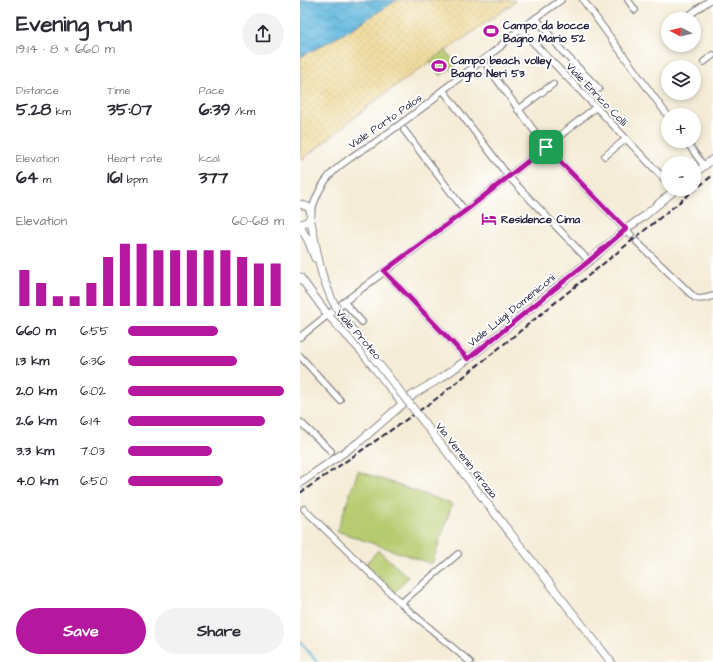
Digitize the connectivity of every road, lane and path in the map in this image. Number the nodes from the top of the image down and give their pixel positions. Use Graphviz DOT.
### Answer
graph roads {
  1 [pos="561,0"];
  2 [pos="583,0"];
  3 [pos="628,0"];
  4 [pos="710,0"];
  5 [pos="636,10"];
  6 [pos="694,12"];
  7 [pos="536,18"];
  8 [pos="520,29"];
  9 [pos="713,55"];
  10 [pos="704,62"];
  11 [pos="487,66"];
  12 [pos="553,84"];
  13 [pos="598,89"];
  14 [pos="443,90"];
  15 [pos="596,107"];
  16 [pos="662,108"];
  17 [pos="518,110"];
  18 [pos="404,130"];
  19 [pos="626,139"];
  20 [pos="546,147"];
  21 [pos="691,148"];
  22 [pos="605,156"];
  23 [pos="713,159"];
  24 [pos="704,166"];
  25 [pos="701,168"];
  26 [pos="661,176"];
  27 [pos="509,177"];
  28 [pos="668,196"];
  29 [pos="300,204"];
  30 [pos="465,211"];
  31 [pos="311,215"];
  32 [pos="300,225"];
  33 [pos="628,232"];
  34 [pos="637,242"];
  35 [pos="589,261"];
  36 [pos="319,264"];
  37 [pos="384,271"];
  38 [pos="300,277"];
  39 [pos="713,296"];
  40 [pos="344,302"];
  41 [pos="328,315"];
  42 [pos="362,322"];
  43 [pos="300,337"];
  44 [pos="300,356"];
  45 [pos="468,359"];
  46 [pos="340,400"];
  47 [pos="402,403"];
  48 [pos="300,422"];
  49 [pos="330,451"];
  50 [pos="300,483"];
  51 [pos="304,509"];
  52 [pos="458,554"];
  53 [pos="401,603"];
  54 [pos="470,662"];
  55 [pos="611,662"];
  1 -- 7 [label="street, Viale Porto Palos"];
  2 -- 16 [label="street"];
  3 -- 5 [label="street"];
  4 -- 6 [label="street"];
  7 -- 8 [label="street, Viale Porto Palos"];
  7 -- 13 [label="street"];
  8 -- 14 [label="street, Viale Porto Palos"];
  8 -- 15 [label="street, Viale Enrico Colli"];
  9 -- 10 [label="street"];
  11 -- 17 [label="street"];
  12 -- 17 [label="street"];
  14 -- 27 [label="street"];
  14 -- 31 [label="street, Viale Porto Palos"];
  15 -- 19 [label="street, Viale Enrico Colli"];
  15 -- 20 [label="street"];
  17 -- 20 [label="street"];
  18 -- 30 [label="street"];
  19 -- 22 [label="street, Viale Enrico Colli"];
  19 -- 26 [label="street, Viale Enrico Colli"];
  20 -- 27 [label="street"];
  20 -- 33 [label="street"];
  21 -- 24 [label="street"];
  23 -- 24 [label="street"];
  24 -- 25 [label="street"];
  27 -- 30 [label="street"];
  27 -- 35 [label="street"];
  28 -- 33 [label="street, Viale Luigi Domeniconi"];
  29 -- 31 [label="street"];
  30 -- 37 [label="street"];
  31 -- 32 [label="street"];
  31 -- 36 [label="street, Via Verenin Grazia"];
  32 -- 36 [label="street, Via Verenin Grazia"];
  33 -- 35 [label="street, Viale Luigi Domeniconi"];
  34 -- 39 [label="street"];
  35 -- 45 [label="street, Viale Luigi Domeniconi"];
  36 -- 55 [label="street, Via Verenin Grazia, bridge"];
  37 -- 40 [label="street"];
  37 -- 45 [label="street"];
  38 -- 41 [label="street, Viale Proteo"];
  40 -- 41 [label="street"];
  40 -- 42 [label="street"];
  41 -- 43 [label="street"];
  41 -- 47 [label="street, Viale Proteo"];
  44 -- 46 [label="street"];
  45 -- 47 [label="street, Viale Luigi Domeniconi"];
  47 -- 50 [label="street, Viale Luigi Domeniconi"];
  48 -- 49 [label="street"];
  51 -- 53 [label="street"];
  52 -- 53 [label="street"];
  53 -- 54 [label="street"];
}
